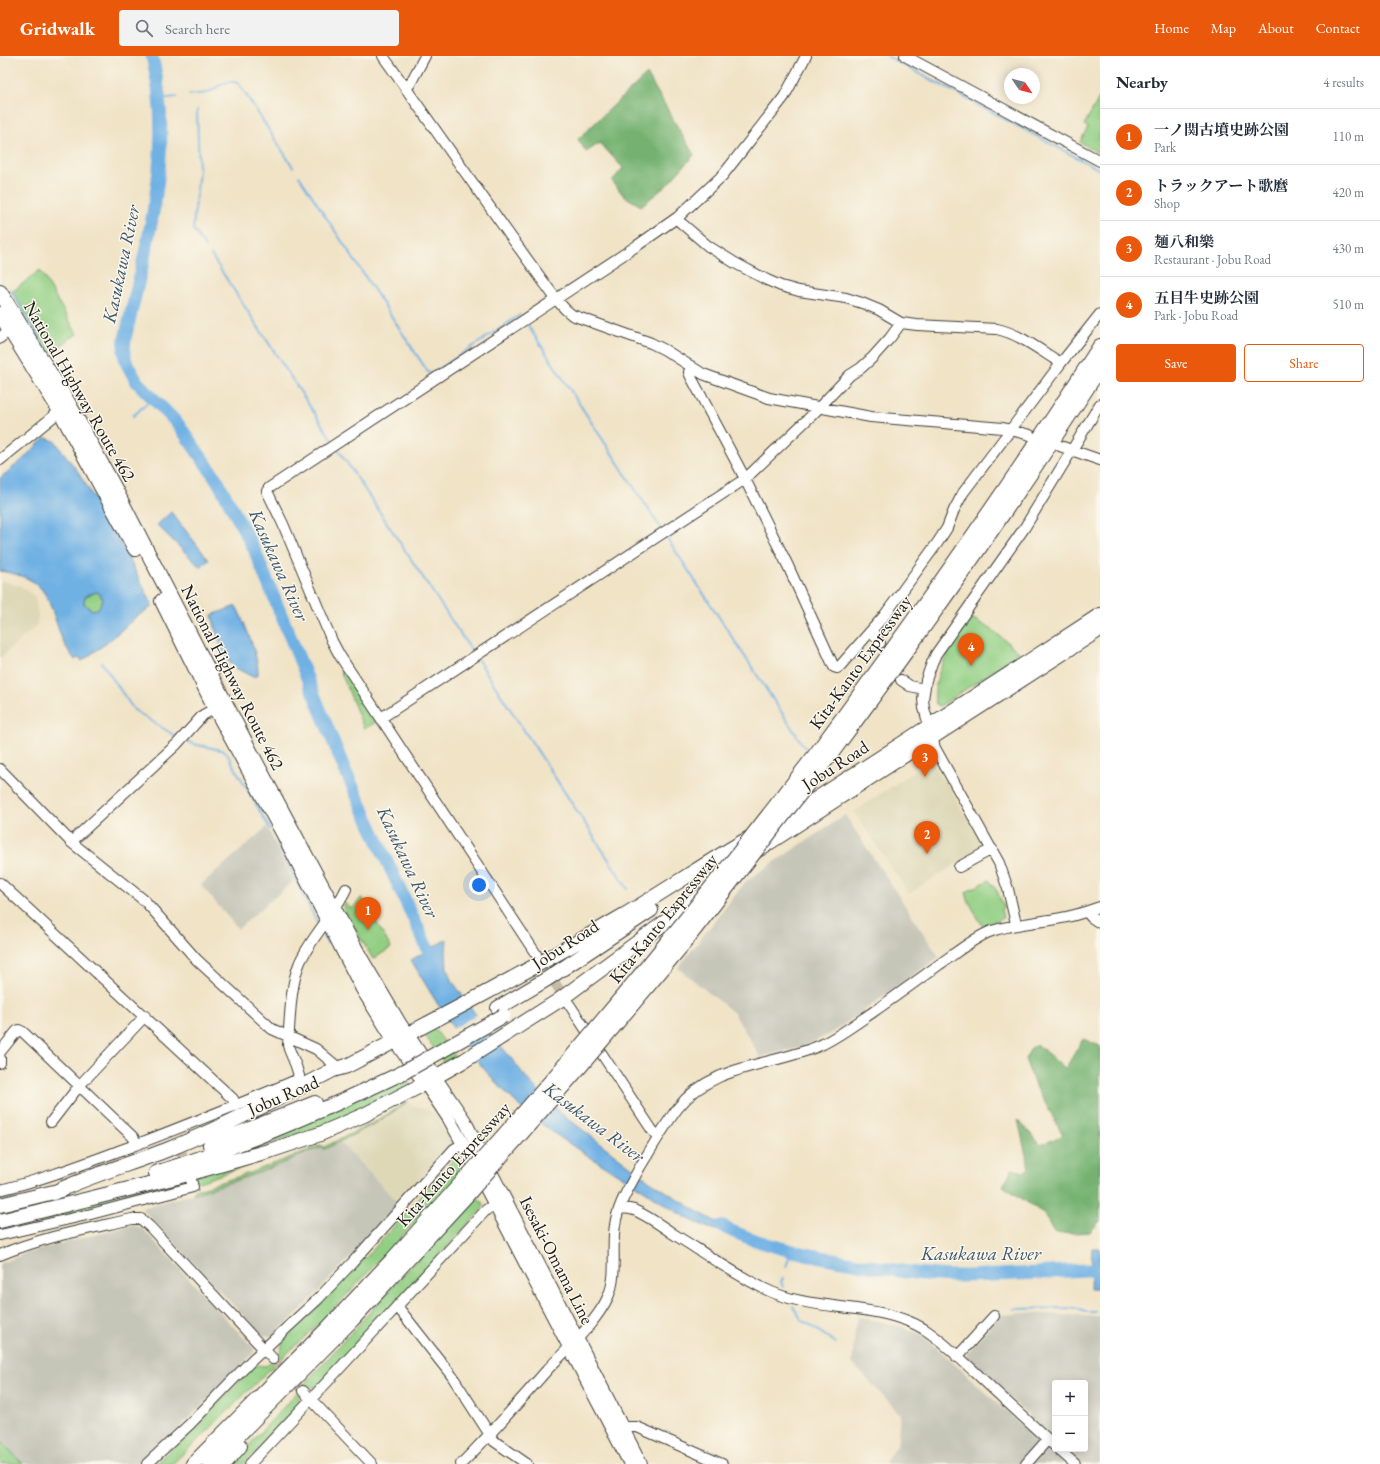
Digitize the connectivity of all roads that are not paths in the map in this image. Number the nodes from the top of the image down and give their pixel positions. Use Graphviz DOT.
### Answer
graph roads {
  1 [pos="383,56"];
  2 [pos="425,56"];
  3 [pos="806,56"];
  4 [pos="905,56"];
  5 [pos="406,88"];
  6 [pos="1100,161"];
  7 [pos="678,217"];
  8 [pos="0,292"];
  9 [pos="556,299"];
  10 [pos="0,314"];
  11 [pos="1100,314"];
  12 [pos="901,323"];
  13 [pos="5,334"];
  14 [pos="1100,346"];
  15 [pos="1061,363"];
  16 [pos="691,366"];
  17 [pos="1100,368"];
  18 [pos="1100,404"];
  19 [pos="64,408"];
  20 [pos="817,408"];
  21 [pos="1012,430"];
  22 [pos="1030,435"];
  23 [pos="1060,446"];
  24 [pos="1072,450"];
  25 [pos="0,460"];
  26 [pos="1100,460"];
  27 [pos="745,479"];
  28 [pos="1100,615"];
  29 [pos="1100,628"];
  30 [pos="872,630"];
  31 [pos="880,643"];
  32 [pos="901,680"];
  33 [pos="924,689"];
  34 [pos="220,706"];
  35 [pos="381,718"];
  36 [pos="931,732"];
  37 [pos="826,751"];
  38 [pos="0,769"];
  39 [pos="786,818"];
  40 [pos="71,842"];
  41 [pos="992,849"];
  42 [pos="747,858"];
  43 [pos="959,867"];
  44 [pos="0,883"];
  45 [pos="346,889"];
  46 [pos="1100,907"];
  47 [pos="1087,912"];
  48 [pos="330,915"];
  49 [pos="1100,923"];
  50 [pos="1016,924"];
  51 [pos="536,954"];
  52 [pos="569,1004"];
  53 [pos="500,1012"];
  54 [pos="144,1016"];
  55 [pos="289,1038"];
  56 [pos="401,1038"];
  57 [pos="0,1052"];
  58 [pos="0,1058"];
  59 [pos="0,1063"];
  60 [pos="401,1068"];
  61 [pos="340,1069"];
  62 [pos="430,1080"];
  63 [pos="79,1086"];
  64 [pos="236,1106"];
  65 [pos="51,1122"];
  66 [pos="656,1140"];
  67 [pos="137,1144"];
  68 [pos="463,1144"];
  69 [pos="191,1180"];
  70 [pos="466,1187"];
  71 [pos="102,1190"];
  72 [pos="1,1193"];
  73 [pos="53,1193"];
  74 [pos="73,1204"];
  75 [pos="495,1204"];
  76 [pos="40,1206"];
  77 [pos="619,1209"];
  78 [pos="91,1214"];
  79 [pos="4,1225"];
  80 [pos="94,1227"];
  81 [pos="0,1255"];
  82 [pos="397,1306"];
  83 [pos="994,1316"];
  84 [pos="352,1320"];
  85 [pos="578,1338"];
  86 [pos="569,1347"];
  87 [pos="264,1349"];
  88 [pos="957,1356"];
  89 [pos="273,1359"];
  90 [pos="275,1381"];
  91 [pos="303,1391"];
  92 [pos="310,1399"];
  93 [pos="624,1430"];
  94 [pos="489,1435"];
  95 [pos="1051,1443"];
  96 [pos="1061,1452"];
  97 [pos="627,1463"];
  98 [pos="147,1464"];
  99 [pos="180,1464"];
  100 [pos="193,1464"];
  101 [pos="210,1464"];
  102 [pos="224,1464"];
  103 [pos="250,1464"];
  104 [pos="372,1464"];
  105 [pos="461,1464"];
  106 [pos="527,1464"];
  107 [pos="641,1464"];
  108 [pos="722,1464"];
  109 [pos="1026,1464"];
  110 [pos="1075,1464"];
  1 -- 5 [label="street"];
  2 -- 5 [label="street"];
  3 -- 7 [label="street"];
  4 -- 6 [label="street"];
  5 -- 9 [label="street"];
  7 -- 9 [label="street"];
  7 -- 12 [label="street"];
  8 -- 19 [label="highway, National Highway Route 462"];
  9 -- 16 [label="street"];
  9 -- 35 [label="street"];
  10 -- 13 [label="highway, National Highway Route 462"];
  11 -- 15 [label="street"];
  12 -- 15 [label="street"];
  12 -- 20 [label="street"];
  13 -- 19 [label="highway, National Highway Route 462"];
  14 -- 37 [label="highway, Kita-Kanto Expressway"];
  15 -- 21 [label="street"];
  16 -- 20 [label="street"];
  16 -- 27 [label="street"];
  17 -- 37 [label="highway, Kita-Kanto Expressway"];
  18 -- 24 [label="street"];
  19 -- 25 [label="street"];
  19 -- 34 [label="highway, National Highway Route 462"];
  20 -- 21 [label="street"];
  20 -- 27 [label="street"];
  21 -- 22 [label="street"];
  21 -- 30 [label="street"];
  23 -- 24 [label="street"];
  24 -- 26 [label="street"];
  24 -- 33 [label="street"];
  27 -- 30 [label="street"];
  27 -- 35 [label="street"];
  28 -- 36 [label="highway, Jobu Road"];
  29 -- 36 [label="highway, Jobu Road"];
  30 -- 31 [label="street"];
  32 -- 33 [label="street"];
  33 -- 36 [label="street"];
  34 -- 40 [label="street"];
  34 -- 48 [label="highway, National Highway Route 462"];
  35 -- 51 [label="street"];
  36 -- 39 [label="highway, Jobu Road"];
  36 -- 41 [label="street"];
  36 -- 42 [label="highway, Jobu Road"];
  37 -- 70 [label="highway, Kita-Kanto Expressway, bridge"];
  38 -- 40 [label="street"];
  39 -- 53 [label="highway, Jobu Road"];
  39 -- 56 [label="highway"];
  40 -- 55 [label="street"];
  41 -- 43 [label="street"];
  41 -- 50 [label="street"];
  42 -- 53 [label="highway, Jobu Road"];
  42 -- 62 [label="highway"];
  44 -- 54 [label="street"];
  45 -- 48 [label="street"];
  46 -- 47 [label="street"];
  47 -- 49 [label="street"];
  47 -- 50 [label="street"];
  48 -- 55 [label="street"];
  48 -- 56 [label="highway, National Highway Route 462"];
  50 -- 66 [label="street"];
  52 -- 66 [label="street"];
  53 -- 60 [label="highway, Jobu Road"];
  54 -- 63 [label="street"];
  54 -- 64 [label="street"];
  55 -- 61 [label="street"];
  55 -- 64 [label="street"];
  56 -- 61 [label="highway"];
  56 -- 62 [label="highway, National Highway Route 462"];
  57 -- 63 [label="street"];
  58 -- 59 [label="street"];
  60 -- 71 [label="highway, Jobu Road"];
  60 -- 73 [label="highway, Jobu Road"];
  61 -- 73 [label="highway"];
  62 -- 68 [label="main road, Isesaki-Omama Line"];
  62 -- 74 [label="highway"];
  62 -- 85 [label="main road, Isesaki-Omama Line"];
  63 -- 65 [label="street"];
  63 -- 67 [label="street"];
  64 -- 67 [label="street"];
  66 -- 77 [label="street"];
  67 -- 72 [label="street"];
  68 -- 75 [label="main road, Isesaki-Omama Line"];
  68 -- 87 [label="street"];
  69 -- 78 [label="street"];
  70 -- 84 [label="highway, Kita-Kanto Expressway"];
  70 -- 90 [label="highway, Kita-Kanto Expressway"];
  71 -- 74 [label="highway"];
  71 -- 76 [label="highway, Jobu Road"];
  72 -- 73 [label="highway, Jobu Road"];
  74 -- 76 [label="highway"];
  74 -- 79 [label="highway"];
  75 -- 82 [label="street"];
  75 -- 86 [label="main road, Isesaki-Omama Line"];
  76 -- 79 [label="highway, Jobu Road"];
  77 -- 85 [label="street"];
  77 -- 88 [label="street"];
  78 -- 79 [label="street"];
  78 -- 80 [label="street"];
  80 -- 81 [label="street"];
  80 -- 87 [label="street"];
  82 -- 92 [label="street"];
  82 -- 94 [label="street"];
  83 -- 88 [label="street"];
  84 -- 101 [label="highway, Kita-Kanto Expressway"];
  84 -- 102 [label="highway"];
  85 -- 86 [label="street"];
  85 -- 93 [label="main road, Isesaki-Omama Line"];
  86 -- 94 [label="street"];
  86 -- 97 [label="main road, Isesaki-Omama Line"];
  87 -- 89 [label="street"];
  87 -- 98 [label="street"];
  88 -- 95 [label="street"];
  90 -- 99 [label="highway"];
  90 -- 100 [label="highway, Kita-Kanto Expressway"];
  91 -- 92 [label="street"];
  92 -- 103 [label="street"];
  92 -- 104 [label="street"];
  93 -- 107 [label="main road, Isesaki-Omama Line"];
  93 -- 108 [label="street"];
  94 -- 105 [label="street"];
  94 -- 106 [label="street"];
  95 -- 109 [label="street"];
  96 -- 110 [label="street"];
}
